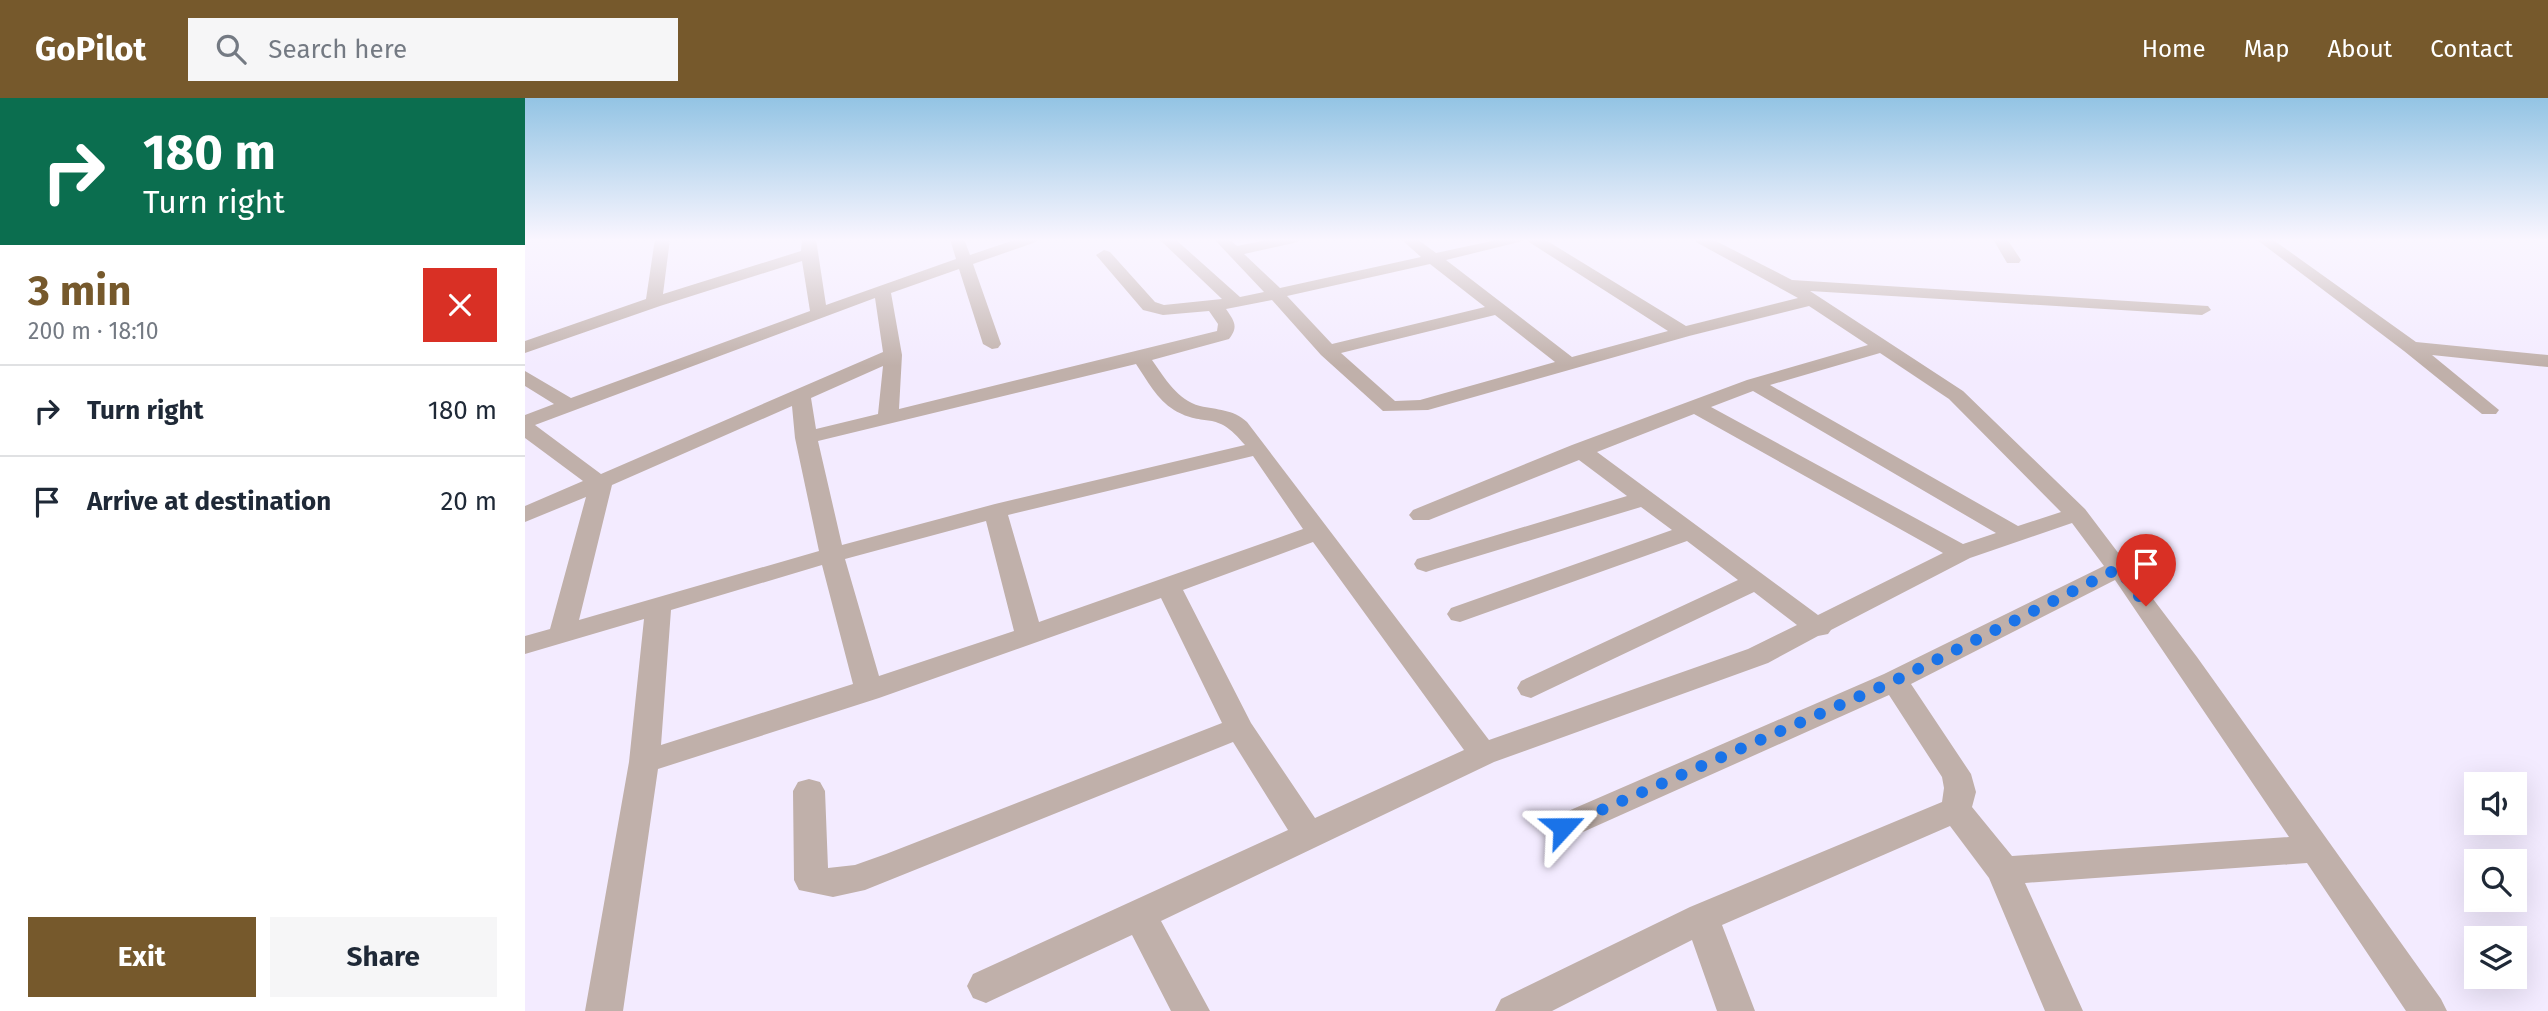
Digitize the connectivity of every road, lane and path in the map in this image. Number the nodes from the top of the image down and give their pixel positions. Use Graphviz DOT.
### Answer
graph roads {
  1 [pos="657,282"];
  2 [pos="710,282"];
  3 [pos="814,282"];
  4 [pos="906,282"];
  5 [pos="972,282"];
  6 [pos="1129,282"];
  7 [pos="1213,282"];
  8 [pos="1264,282"];
  9 [pos="1325,282"];
  10 [pos="1464,282"];
  11 [pos="1602,282"];
  12 [pos="1783,282"];
  13 [pos="2321,282"];
  14 [pos="1789,285"];
  15 [pos="882,290"];
  16 [pos="1275,293"];
  17 [pos="1812,300"];
  18 [pos="654,302"];
  19 [pos="1236,303"];
  20 [pos="1215,306"];
  21 [pos="1498,309"];
  22 [pos="2202,310"];
  23 [pos="819,313"];
  24 [pos="1683,332"];
  25 [pos="992,344"];
  26 [pos="1885,346"];
  27 [pos="525,347"];
  28 [pos="2411,347"];
  29 [pos="1328,351"];
  30 [pos="893,355"];
  31 [pos="1142,357"];
  32 [pos="2548,360"];
  33 [pos="1570,365"];
  34 [pos="525,377"];
  35 [pos="1754,384"];
  36 [pos="801,395"];
  37 [pos="570,406"];
  38 [pos="1695,406"];
  39 [pos="2490,410"];
  40 [pos="888,418"];
  41 [pos="525,422"];
  42 [pos="525,428"];
  43 [pos="806,438"];
  44 [pos="1259,448"];
  45 [pos="1580,450"];
  46 [pos="601,484"];
  47 [pos="1645,498"];
  48 [pos="995,511"];
  49 [pos="2077,514"];
  50 [pos="525,515"];
  51 [pos="1421,515"];
  52 [pos="1318,532"];
  53 [pos="1689,532"];
  54 [pos="2015,535"];
  55 [pos="1961,554"];
  56 [pos="831,555"];
  57 [pos="1426,564"];
  58 [pos="2119,568"];
  59 [pos="1756,581"];
  60 [pos="1169,588"];
  61 [pos="659,604"];
  62 [pos="1460,614"];
  63 [pos="1819,628"];
  64 [pos="562,634"];
  65 [pos="1029,635"];
  66 [pos="525,645"];
  67 [pos="1894,681"];
  68 [pos="1531,688"];
  69 [pos="869,691"];
  70 [pos="1239,728"];
  71 [pos="1483,754"];
  72 [pos="644,762"];
  73 [pos="809,791"];
  74 [pos="1955,810"];
  75 [pos="1563,827"];
  76 [pos="1309,836"];
  77 [pos="2315,849"];
  78 [pos="2003,871"];
  79 [pos="1139,914"];
  80 [pos="1702,918"];
  81 [pos="986,986"];
  82 [pos="604,1011"];
  83 [pos="1191,1011"];
  84 [pos="1514,1011"];
  85 [pos="1736,1011"];
  86 [pos="2064,1011"];
  87 [pos="2428,1011"];
  1 -- 18 [label="street"];
  2 -- 18 [label="street"];
  3 -- 23 [label="street"];
  4 -- 15 [label="street"];
  5 -- 25 [label="street"];
  6 -- 20 [label="street"];
  7 -- 19 [label="street"];
  8 -- 16 [label="street"];
  9 -- 16 [label="street"];
  10 -- 21 [label="street"];
  11 -- 24 [label="street"];
  12 -- 14 [label="street"];
  13 -- 28 [label="street"];
  14 -- 17 [label="street"];
  14 -- 22 [label="street"];
  15 -- 23 [label="street"];
  15 -- 30 [label="street"];
  16 -- 19 [label="street"];
  16 -- 29 [label="street"];
  17 -- 24 [label="street"];
  17 -- 26 [label="street"];
  18 -- 27 [label="street"];
  19 -- 20 [label="street"];
  20 -- 31 [label="street"];
  21 -- 29 [label="street"];
  21 -- 33 [label="street"];
  23 -- 37 [label="street"];
  24 -- 33 [label="street"];
  26 -- 35 [label="street"];
  26 -- 49 [label="street"];
  28 -- 32 [label="street"];
  28 -- 39 [label="street"];
  29 -- 33 [label="street"];
  30 -- 36 [label="street"];
  30 -- 40 [label="street"];
  31 -- 40 [label="street"];
  31 -- 44 [label="street"];
  34 -- 37 [label="street"];
  35 -- 38 [label="street"];
  35 -- 54 [label="street"];
  36 -- 43 [label="street"];
  36 -- 46 [label="street"];
  37 -- 41 [label="street"];
  38 -- 45 [label="street"];
  38 -- 55 [label="street"];
  40 -- 43 [label="street"];
  42 -- 46 [label="street"];
  43 -- 56 [label="street"];
  44 -- 48 [label="street"];
  44 -- 52 [label="street"];
  45 -- 47 [label="street"];
  45 -- 51 [label="street"];
  46 -- 50 [label="street"];
  46 -- 64 [label="street"];
  47 -- 53 [label="street"];
  47 -- 57 [label="street"];
  48 -- 56 [label="street"];
  48 -- 65 [label="street"];
  49 -- 54 [label="street"];
  49 -- 58 [label="street"];
  52 -- 60 [label="street"];
  52 -- 71 [label="street"];
  53 -- 59 [label="street"];
  53 -- 62 [label="street"];
  54 -- 55 [label="street"];
  55 -- 63 [label="street"];
  56 -- 61 [label="street"];
  56 -- 69 [label="street"];
  58 -- 67 [label="street"];
  58 -- 77 [label="street"];
  59 -- 63 [label="street"];
  59 -- 68 [label="street"];
  60 -- 65 [label="street"];
  60 -- 70 [label="street"];
  61 -- 64 [label="street"];
  61 -- 72 [label="street"];
  63 -- 71 [label="street"];
  64 -- 66 [label="street"];
  65 -- 69 [label="street"];
  67 -- 74 [label="street"];
  67 -- 75 [label="street"];
  69 -- 72 [label="street"];
  70 -- 73 [label="street"];
  70 -- 76 [label="street"];
  71 -- 76 [label="street"];
  72 -- 82 [label="street"];
  74 -- 78 [label="street"];
  74 -- 80 [label="street"];
  76 -- 79 [label="street"];
  77 -- 78 [label="street"];
  77 -- 87 [label="street"];
  78 -- 86 [label="street"];
  79 -- 81 [label="street"];
  79 -- 83 [label="street"];
  80 -- 84 [label="street"];
  80 -- 85 [label="street"];
}
